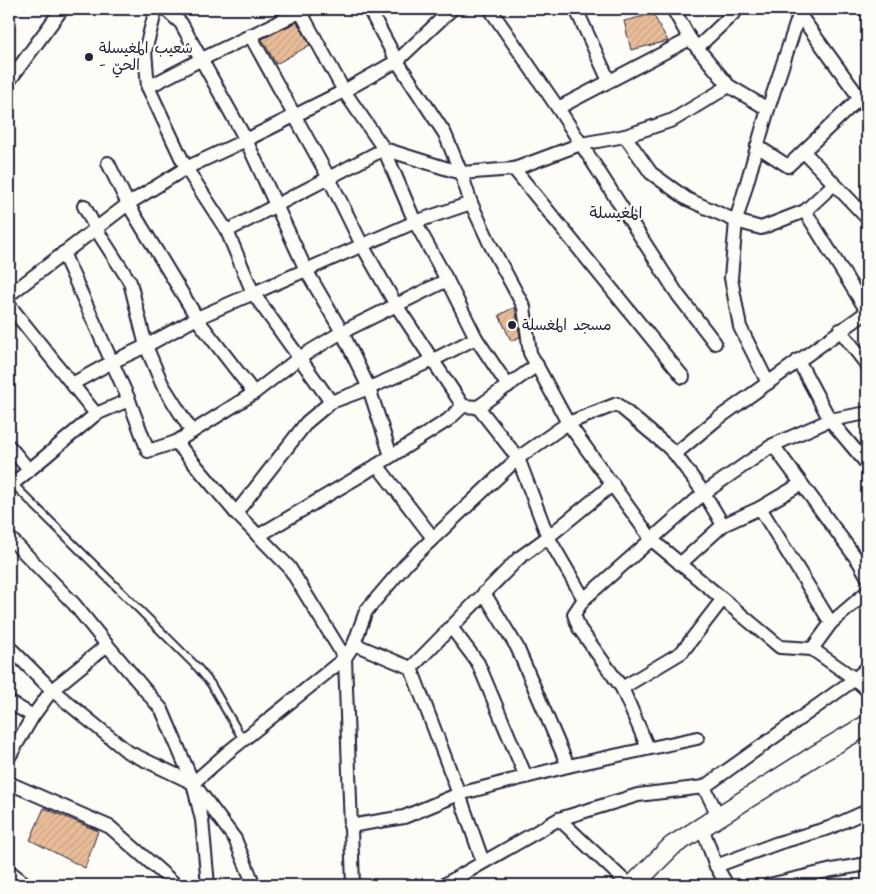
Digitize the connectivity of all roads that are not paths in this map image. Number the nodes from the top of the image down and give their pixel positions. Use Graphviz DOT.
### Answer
graph roads {
  1 [pos="62,9"];
  2 [pos="156,9"];
  3 [pos="165,9"];
  4 [pos="369,9"];
  5 [pos="452,9"];
  6 [pos="490,9"];
  7 [pos="576,9"];
  8 [pos="673,9"];
  9 [pos="738,9"];
  10 [pos="302,10"];
  11 [pos="800,11"];
  12 [pos="250,35"];
  13 [pos="693,44"];
  14 [pos="202,59"];
  15 [pos="398,61"];
  16 [pos="9,81"];
  17 [pos="609,81"];
  18 [pos="729,86"];
  19 [pos="148,87"];
  20 [pos="344,91"];
  21 [pos="865,99"];
  22 [pos="558,108"];
  23 [pos="768,109"];
  24 [pos="295,116"];
  25 [pos="625,136"];
  26 [pos="246,140"];
  27 [pos="581,144"];
  28 [pos="757,146"];
  29 [pos="384,149"];
  30 [pos="804,152"];
  31 [pos="108,163"];
  32 [pos="186,168"];
  33 [pos="514,169"];
  34 [pos="461,173"];
  35 [pos="329,178"];
  36 [pos="834,184"];
  37 [pos="471,203"];
  38 [pos="128,204"];
  39 [pos="276,205"];
  40 [pos="84,206"];
  41 [pos="805,211"];
  42 [pos="867,218"];
  43 [pos="736,221"];
  44 [pos="415,222"];
  45 [pos="96,229"];
  46 [pos="227,231"];
  47 [pos="362,245"];
  48 [pos="63,253"];
  49 [pos="306,270"];
  50 [pos="448,280"];
  51 [pos="253,293"];
  52 [pos="9,295"];
  53 [pos="9,305"];
  54 [pos="396,305"];
  55 [pos="867,311"];
  56 [pos="197,318"];
  57 [pos="840,330"];
  58 [pos="342,332"];
  59 [pos="476,338"];
  60 [pos="715,343"];
  61 [pos="146,346"];
  62 [pos="299,358"];
  63 [pos="433,360"];
  64 [pos="798,360"];
  65 [pos="112,362"];
  66 [pos="536,365"];
  67 [pos="867,365"];
  68 [pos="683,378"];
  69 [pos="768,383"];
  70 [pos="72,384"];
  71 [pos="508,386"];
  72 [pos="369,388"];
  73 [pos="254,393"];
  74 [pos="129,400"];
  75 [pos="330,402"];
  76 [pos="463,406"];
  77 [pos="478,406"];
  78 [pos="867,413"];
  79 [pos="96,414"];
  80 [pos="830,420"];
  81 [pos="568,423"];
  82 [pos="192,432"];
  83 [pos="176,442"];
  84 [pos="773,445"];
  85 [pos="9,446"];
  86 [pos="674,454"];
  87 [pos="391,456"];
  88 [pos="518,458"];
  89 [pos="867,464"];
  90 [pos="377,465"];
  91 [pos="29,470"];
  92 [pos="612,484"];
  93 [pos="801,484"];
  94 [pos="11,486"];
  95 [pos="704,494"];
  96 [pos="760,508"];
  97 [pos="236,513"];
  98 [pos="723,524"];
  99 [pos="258,536"];
  100 [pos="9,537"];
  101 [pos="548,537"];
  102 [pos="433,538"];
  103 [pos="652,540"];
  104 [pos="680,564"];
  105 [pos="867,576"];
  106 [pos="867,592"];
  107 [pos="484,593"];
  108 [pos="584,599"];
  109 [pos="722,600"];
  110 [pos="831,623"];
  111 [pos="452,627"];
  112 [pos="354,644"];
  113 [pos="107,645"];
  114 [pos="9,647"];
  115 [pos="812,649"];
  116 [pos="345,658"];
  117 [pos="412,668"];
  118 [pos="867,668"];
  119 [pos="855,679"];
  120 [pos="622,688"];
  121 [pos="52,690"];
  122 [pos="867,690"];
  123 [pos="9,702"];
  124 [pos="33,716"];
  125 [pos="867,725"];
  126 [pos="697,738"];
  127 [pos="243,740"];
  128 [pos="648,748"];
  129 [pos="9,758"];
  130 [pos="568,766"];
  131 [pos="526,777"];
  132 [pos="9,783"];
  133 [pos="193,783"];
  134 [pos="704,787"];
  135 [pos="460,794"];
  136 [pos="867,811"];
  137 [pos="719,816"];
  138 [pos="559,819"];
  139 [pos="350,826"];
  140 [pos="702,828"];
  141 [pos="483,862"];
  142 [pos="867,864"];
  143 [pos="716,866"];
  144 [pos="9,871"];
  145 [pos="28,885"];
  146 [pos="176,885"];
  147 [pos="208,885"];
  148 [pos="254,885"];
  149 [pos="353,885"];
  150 [pos="444,885"];
  151 [pos="629,885"];
  152 [pos="633,885"];
  153 [pos="727,885"];
  154 [pos="769,885"];
  1 -- 16 [label="street"];
  2 -- 19 [label="street"];
  3 -- 14 [label="street"];
  4 -- 15 [label="street"];
  5 -- 15 [label="street"];
  6 -- 22 [label="street"];
  7 -- 17 [label="street"];
  8 -- 13 [label="street"];
  9 -- 13 [label="street"];
  10 -- 12 [label="street"];
  10 -- 20 [label="street"];
  11 -- 21 [label="street"];
  11 -- 23 [label="street"];
  12 -- 14 [label="street"];
  12 -- 24 [label="street"];
  13 -- 17 [label="street"];
  13 -- 18 [label="street"];
  14 -- 19 [label="street"];
  14 -- 26 [label="street"];
  15 -- 20 [label="street"];
  15 -- 34 [label="street"];
  17 -- 22 [label="street"];
  18 -- 23 [label="street"];
  18 -- 25 [label="street"];
  19 -- 32 [label="street"];
  20 -- 24 [label="street"];
  20 -- 29 [label="street"];
  21 -- 30 [label="street"];
  22 -- 27 [label="street"];
  23 -- 28 [label="street"];
  24 -- 26 [label="street"];
  24 -- 35 [label="street"];
  25 -- 27 [label="street"];
  25 -- 43 [label="street"];
  26 -- 32 [label="street"];
  26 -- 39 [label="street"];
  27 -- 33 [label="street"];
  27 -- 60 [label="street"];
  28 -- 30 [label="street"];
  28 -- 43 [label="street"];
  29 -- 34 [label="street"];
  29 -- 35 [label="street"];
  29 -- 44 [label="street"];
  30 -- 36 [label="street"];
  31 -- 38 [label="street"];
  32 -- 38 [label="street"];
  32 -- 46 [label="street"];
  33 -- 34 [label="street"];
  33 -- 68 [label="street"];
  34 -- 37 [label="street"];
  35 -- 39 [label="street"];
  35 -- 47 [label="street"];
  36 -- 41 [label="street"];
  36 -- 42 [label="street"];
  37 -- 44 [label="street"];
  37 -- 66 [label="street"];
  38 -- 45 [label="street"];
  38 -- 56 [label="street"];
  39 -- 46 [label="street"];
  39 -- 49 [label="street"];
  40 -- 45 [label="street"];
  41 -- 43 [label="street"];
  41 -- 55 [label="street"];
  43 -- 69 [label="street"];
  44 -- 47 [label="street"];
  44 -- 50 [label="street"];
  45 -- 48 [label="street"];
  45 -- 61 [label="street"];
  46 -- 51 [label="street"];
  47 -- 49 [label="street"];
  47 -- 54 [label="street"];
  48 -- 52 [label="street"];
  48 -- 65 [label="street"];
  49 -- 51 [label="street"];
  49 -- 58 [label="street"];
  50 -- 54 [label="street"];
  50 -- 59 [label="street"];
  51 -- 56 [label="street"];
  51 -- 62 [label="street"];
  53 -- 70 [label="street"];
  54 -- 58 [label="street"];
  54 -- 63 [label="street"];
  55 -- 57 [label="street"];
  56 -- 61 [label="street"];
  56 -- 73 [label="street"];
  57 -- 64 [label="street"];
  57 -- 67 [label="street"];
  58 -- 62 [label="street"];
  58 -- 72 [label="street"];
  59 -- 63 [label="street"];
  59 -- 71 [label="street"];
  61 -- 65 [label="street"];
  61 -- 82 [label="street"];
  62 -- 73 [label="street"];
  62 -- 75 [label="street"];
  63 -- 72 [label="street"];
  63 -- 76 [label="street"];
  64 -- 69 [label="street"];
  64 -- 80 [label="street"];
  65 -- 70 [label="street"];
  65 -- 74 [label="street"];
  66 -- 71 [label="street"];
  66 -- 81 [label="street"];
  69 -- 86 [label="street"];
  70 -- 79 [label="street"];
  71 -- 77 [label="street"];
  72 -- 75 [label="street"];
  72 -- 87 [label="street"];
  73 -- 82 [label="street"];
  74 -- 79 [label="street"];
  74 -- 83 [label="street"];
  75 -- 97 [label="street"];
  76 -- 77 [label="street"];
  76 -- 87 [label="street"];
  77 -- 88 [label="street"];
  78 -- 80 [label="street"];
  79 -- 91 [label="street"];
  80 -- 84 [label="street"];
  80 -- 89 [label="street"];
  81 -- 86 [label="street"];
  81 -- 88 [label="street"];
  81 -- 92 [label="street"];
  82 -- 83 [label="street"];
  83 -- 97 [label="street"];
  84 -- 93 [label="street"];
  84 -- 95 [label="street"];
  85 -- 91 [label="street"];
  86 -- 95 [label="street"];
  87 -- 90 [label="street"];
  88 -- 101 [label="street"];
  88 -- 102 [label="street"];
  90 -- 99 [label="street"];
  90 -- 102 [label="street"];
  91 -- 94 [label="street"];
  92 -- 101 [label="street"];
  92 -- 103 [label="street"];
  93 -- 96 [label="street"];
  93 -- 105 [label="street"];
  94 -- 127 [label="lane"];
  95 -- 98 [label="street"];
  95 -- 103 [label="street"];
  96 -- 98 [label="street"];
  96 -- 110 [label="street"];
  97 -- 99 [label="street"];
  98 -- 104 [label="street"];
  99 -- 116 [label="street"];
  100 -- 113 [label="street"];
  101 -- 107 [label="street"];
  101 -- 108 [label="street"];
  102 -- 112 [label="street"];
  103 -- 104 [label="street"];
  103 -- 108 [label="street"];
  104 -- 109 [label="street"];
  106 -- 110 [label="street"];
  107 -- 111 [label="street"];
  107 -- 130 [label="street"];
  108 -- 120 [label="street"];
  109 -- 115 [label="street"];
  109 -- 120 [label="street"];
  110 -- 115 [label="street"];
  111 -- 117 [label="street"];
  111 -- 131 [label="street"];
  112 -- 116 [label="street"];
  112 -- 117 [label="street"];
  113 -- 121 [label="street"];
  113 -- 133 [label="street"];
  114 -- 121 [label="street"];
  115 -- 119 [label="street"];
  116 -- 127 [label="street"];
  116 -- 139 [label="street"];
  117 -- 135 [label="street"];
  118 -- 119 [label="street"];
  119 -- 122 [label="street"];
  119 -- 134 [label="street"];
  120 -- 128 [label="street"];
  121 -- 124 [label="street"];
  121 -- 133 [label="street"];
  123 -- 124 [label="street"];
  124 -- 129 [label="street"];
  125 -- 137 [label="main road"];
  126 -- 128 [label="street"];
  127 -- 133 [label="street"];
  128 -- 130 [label="street"];
  130 -- 131 [label="street"];
  131 -- 135 [label="street"];
  132 -- 146 [label="street"];
  133 -- 147 [label="street"];
  133 -- 148 [label="street"];
  134 -- 137 [label="street"];
  134 -- 138 [label="street"];
  135 -- 139 [label="street"];
  135 -- 141 [label="street"];
  136 -- 143 [label="street"];
  137 -- 140 [label="main road"];
  138 -- 141 [label="street"];
  138 -- 151 [label="street"];
  139 -- 149 [label="street"];
  140 -- 143 [label="street"];
  140 -- 152 [label="main road"];
  141 -- 150 [label="street"];
  142 -- 154 [label="street"];
  143 -- 153 [label="street"];
  144 -- 145 [label="street"];
}
